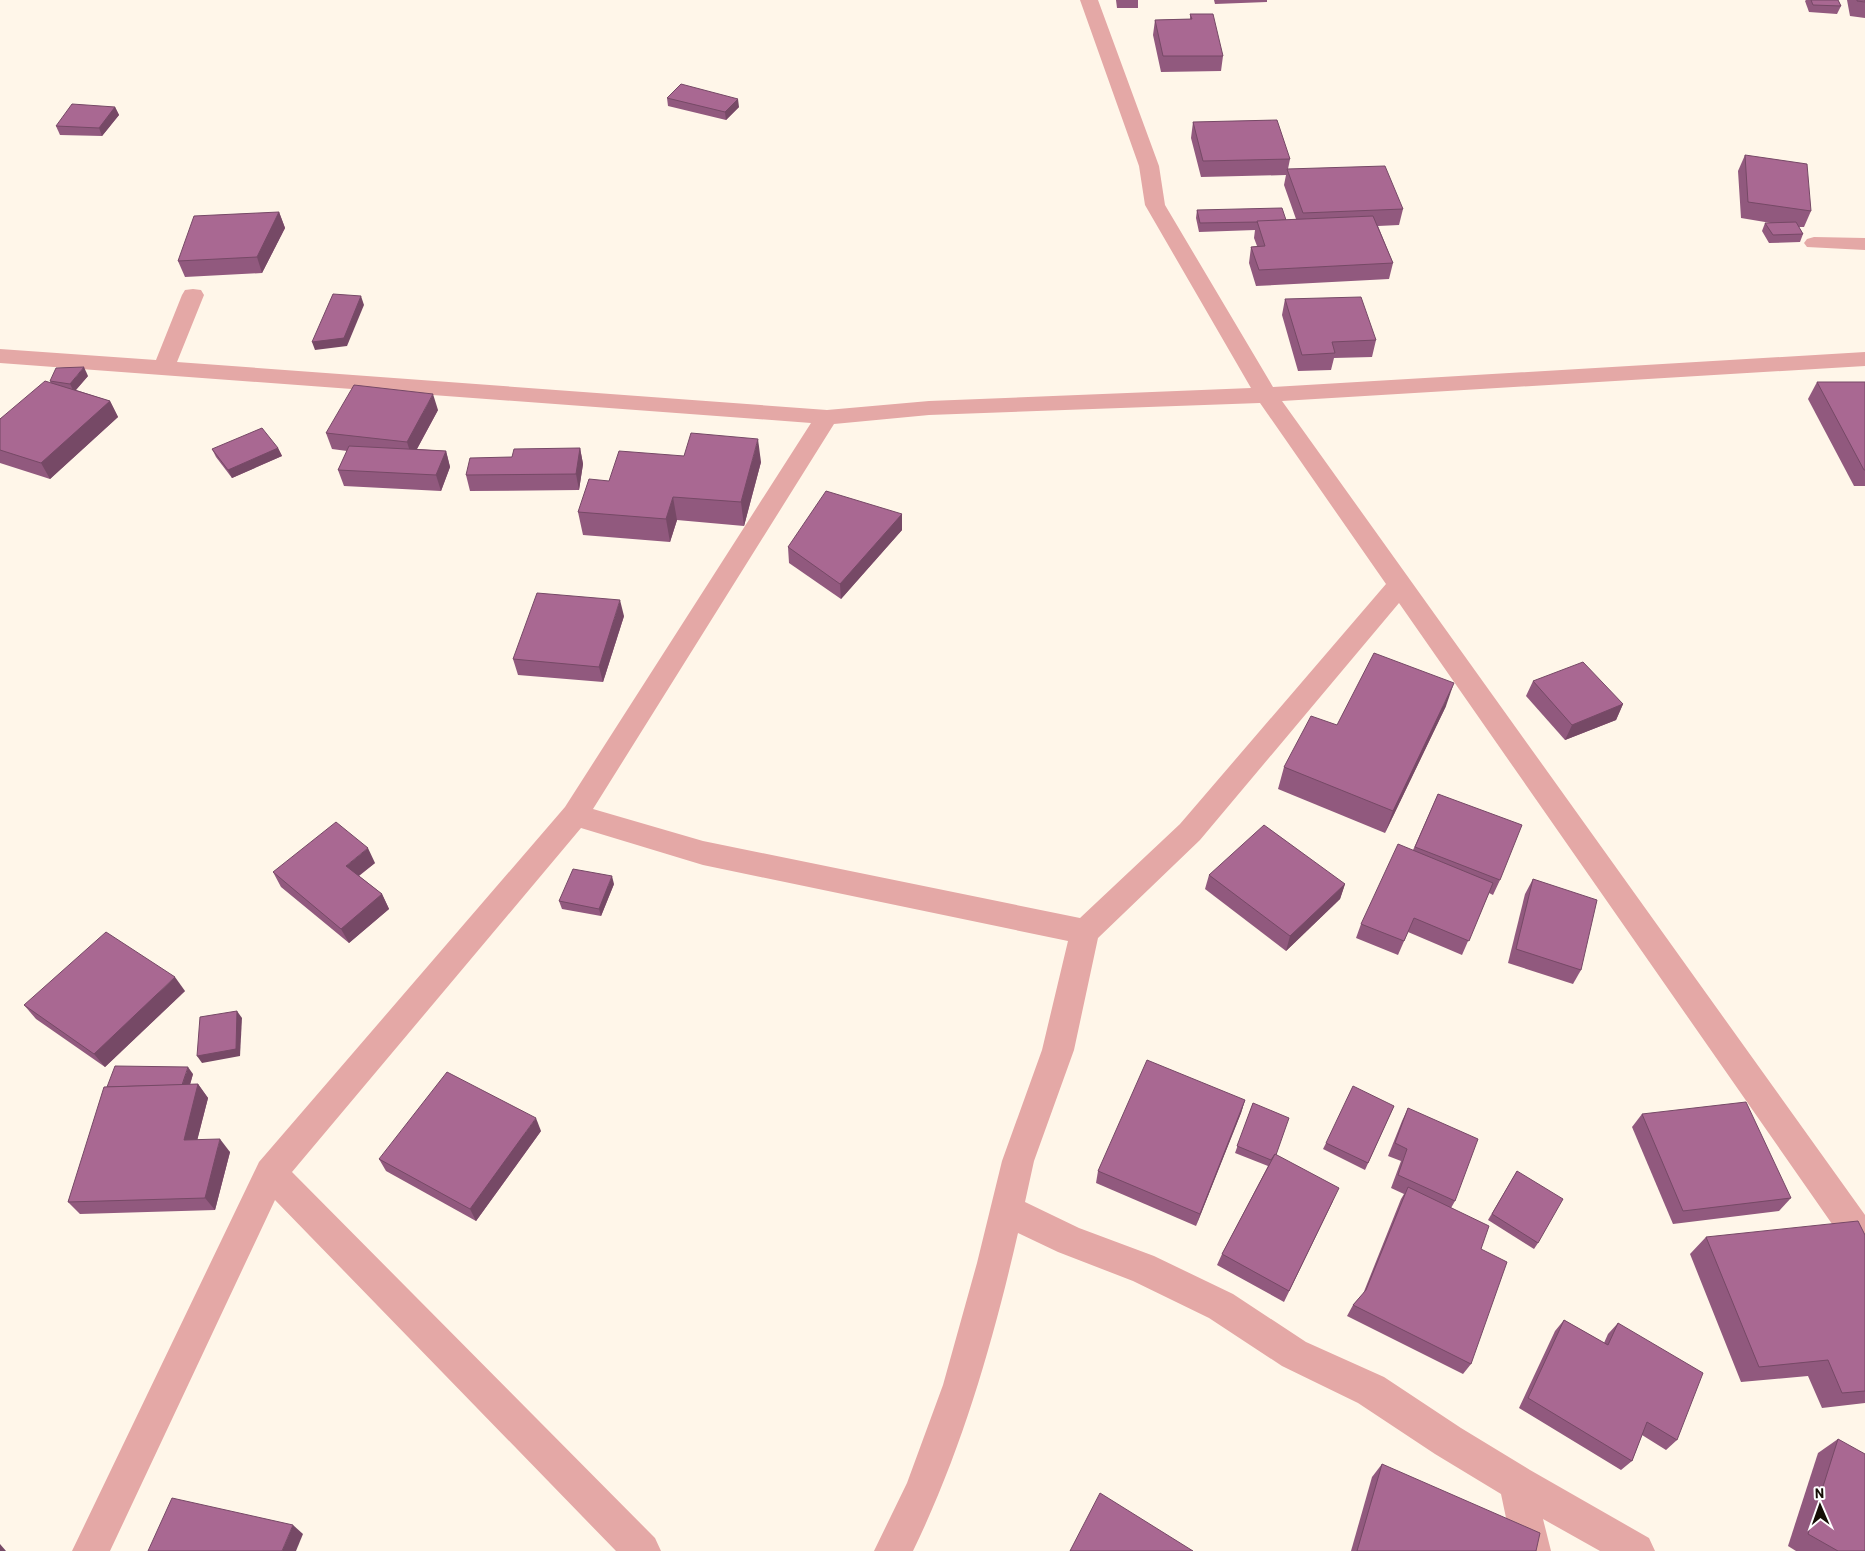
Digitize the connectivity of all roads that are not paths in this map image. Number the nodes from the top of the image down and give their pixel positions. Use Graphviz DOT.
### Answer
graph roads {
  1 [pos="1089,0"];
  2 [pos="1814,243"];
  3 [pos="1865,244"];
  4 [pos="193,295"];
  5 [pos="0,356"];
  6 [pos="1865,359"];
  7 [pos="164,368"];
  8 [pos="1266,396"];
  9 [pos="827,417"];
  10 [pos="1400,585"];
  11 [pos="575,815"];
  12 [pos="1085,932"];
  13 [pos="270,1173"];
  14 [pos="1006,1210"];
  15 [pos="1865,1243"];
  16 [pos="1517,1483"];
  17 [pos="91,1551"];
  18 [pos="642,1551"];
  19 [pos="893,1551"];
  20 [pos="1532,1551"];
  21 [pos="1636,1551"];
  1 -- 8 [label="street"];
  2 -- 3 [label="street"];
  4 -- 7 [label="street"];
  5 -- 7 [label="street"];
  6 -- 8 [label="street"];
  7 -- 9 [label="street"];
  8 -- 9 [label="street"];
  8 -- 10 [label="street"];
  9 -- 11 [label="street"];
  10 -- 12 [label="street"];
  10 -- 15 [label="street"];
  11 -- 12 [label="street"];
  11 -- 13 [label="street"];
  12 -- 14 [label="street"];
  13 -- 17 [label="street"];
  13 -- 18 [label="street"];
  14 -- 16 [label="street"];
  14 -- 19 [label="street"];
  16 -- 20 [label="street"];
  16 -- 21 [label="street"];
}
